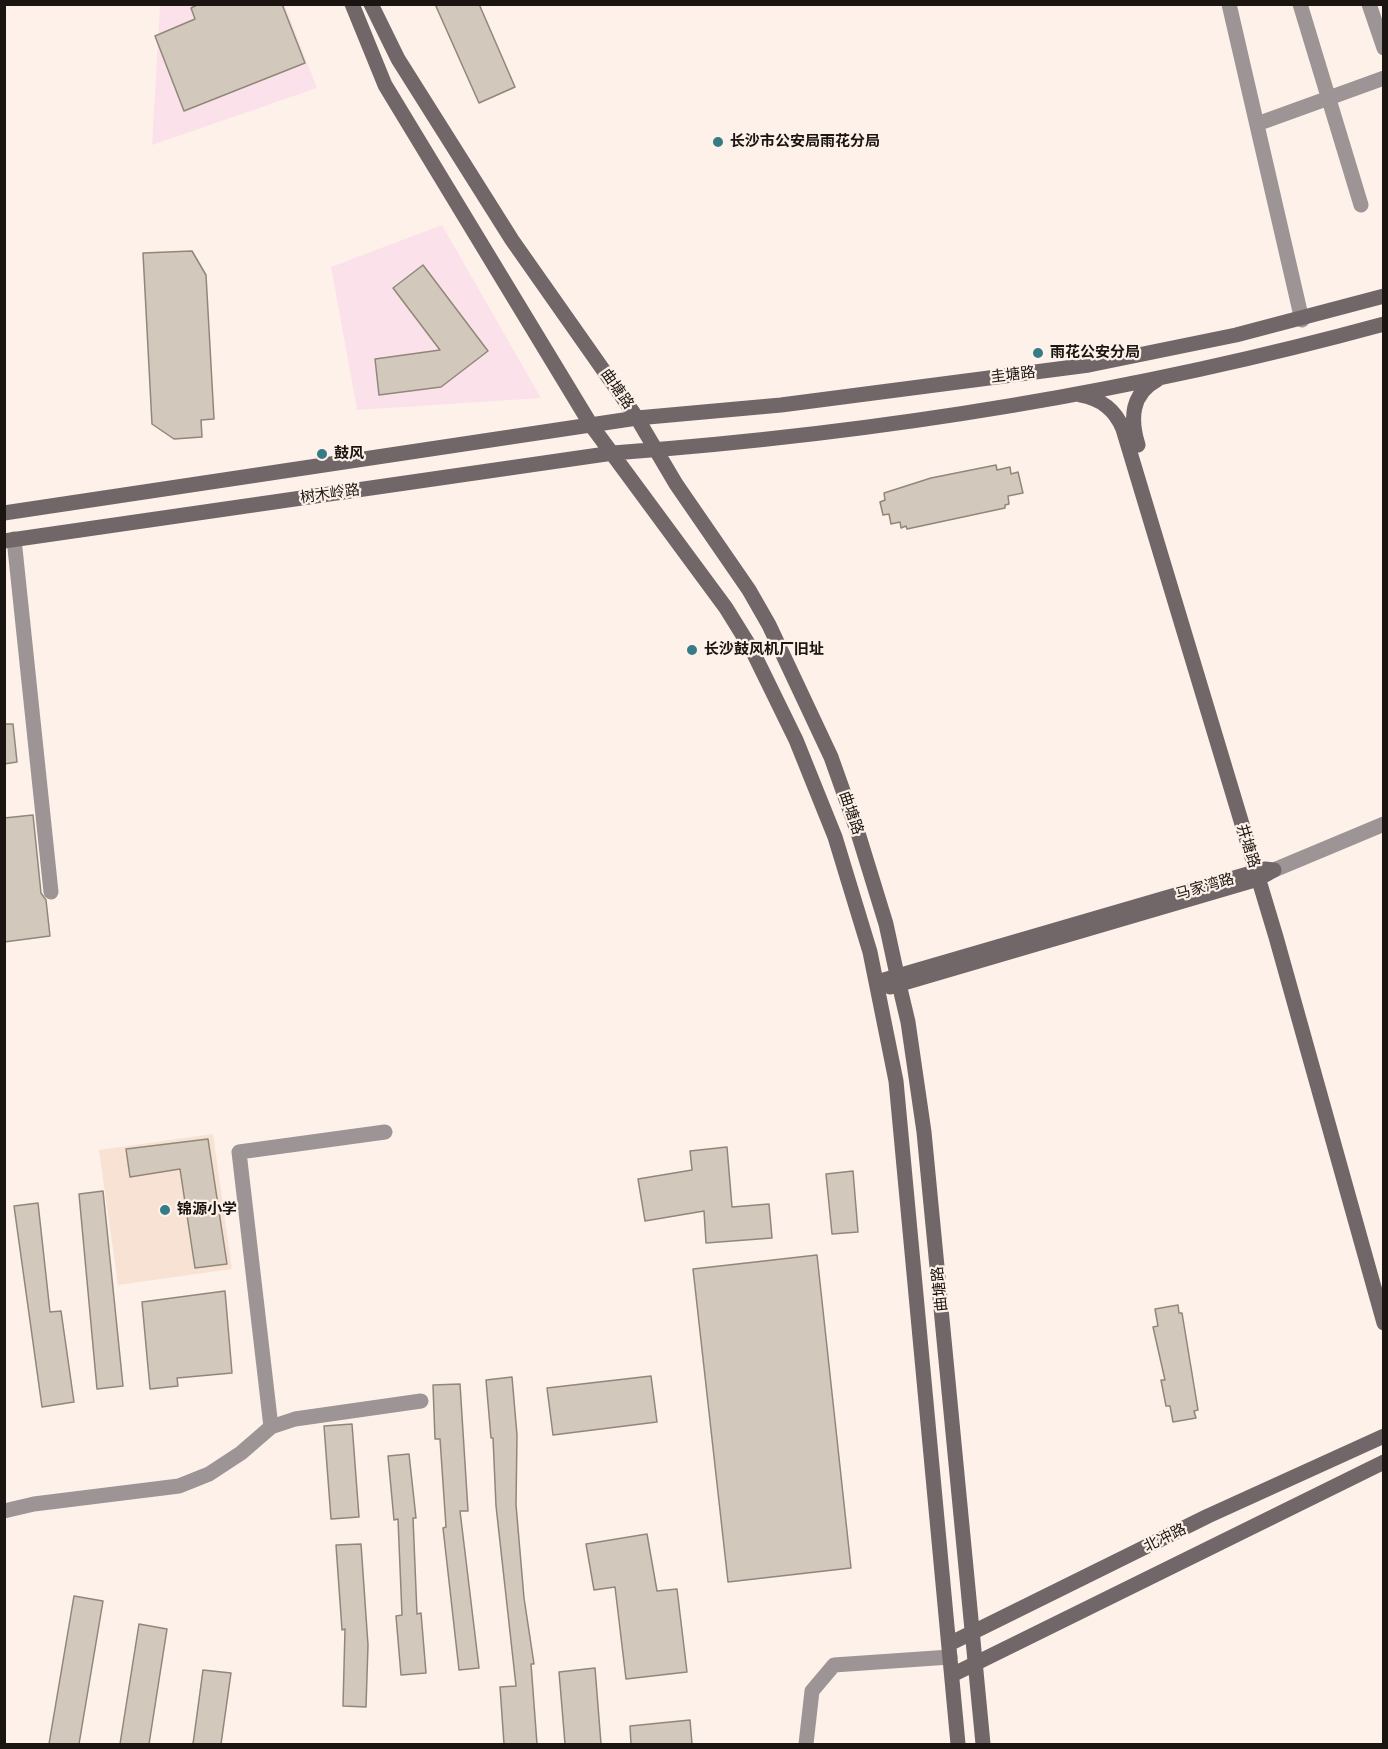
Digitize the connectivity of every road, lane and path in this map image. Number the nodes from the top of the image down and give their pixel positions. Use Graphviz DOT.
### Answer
graph roads {
  1 [pos="352,4"];
  2 [pos="370,4"];
  3 [pos="1229,4"];
  4 [pos="1300,4"];
  5 [pos="1369,4"];
  6 [pos="1383,48"];
  7 [pos="1383,78"];
  8 [pos="1328,98"];
  9 [pos="1257,124"];
  10 [pos="1361,205"];
  11 [pos="1383,296"];
  12 [pos="1302,320"];
  13 [pos="1383,324"];
  14 [pos="1163,377"];
  15 [pos="1077,394"];
  16 [pos="637,418"];
  17 [pos="591,425"];
  18 [pos="656,450"];
  19 [pos="613,453"];
  20 [pos="4,513"];
  21 [pos="9,540"];
  22 [pos="1383,824"];
  23 [pos="1264,874"];
  24 [pos="51,892"];
  25 [pos="899,980"];
  26 [pos="878,986"];
  27 [pos="385,1132"];
  28 [pos="1383,1292"];
  29 [pos="1383,1323"];
  30 [pos="421,1401"];
  31 [pos="271,1427"];
  32 [pos="1383,1436"];
  33 [pos="1383,1462"];
  34 [pos="4,1511"];
  35 [pos="973,1632"];
  36 [pos="950,1650"];
  37 [pos="976,1663"];
  38 [pos="952,1675"];
  39 [pos="806,1744"];
  40 [pos="958,1744"];
  41 [pos="983,1744"];
  1 -- 17 [label="main road, 曲塘路"];
  2 -- 16 [label="main road, 曲塘路"];
  3 -- 9 [label="street"];
  4 -- 8 [label="street"];
  5 -- 6 [label="street"];
  7 -- 8 [label="street"];
  8 -- 9 [label="street"];
  8 -- 10 [label="street"];
  9 -- 12 [label="street"];
  11 -- 12 [label="main road, 圭塘路"];
  12 -- 16 [label="main road, 圭塘路"];
  13 -- 14 [label="main road, 圭塘路"];
  14 -- 15 [label="main road, 圭塘路"];
  14 -- 23 [label="main road, 井塘路"];
  15 -- 18 [label="main road, 圭塘路"];
  15 -- 23 [label="main road, 井塘路"];
  16 -- 17 [label="main road, 树木岭路"];
  16 -- 18 [label="main road, 曲塘路"];
  17 -- 19 [label="main road, 曲塘路"];
  17 -- 20 [label="main road, 树木岭路"];
  18 -- 19 [label="main road, 树木岭路"];
  18 -- 25 [label="main road, 曲塘路"];
  19 -- 21 [label="main road, 树木岭路"];
  19 -- 26 [label="main road, 曲塘路"];
  21 -- 24 [label="street"];
  22 -- 23 [label="street"];
  23 -- 25 [label="main road, 马家湾路"];
  23 -- 28 [label="main road, 井塘路"];
  23 -- 29 [label="main road, 井塘路"];
  25 -- 26 [label="main road, 马家湾路"];
  25 -- 35 [label="main road, 曲塘路"];
  26 -- 36 [label="main road, 曲塘路"];
  27 -- 31 [label="street"];
  30 -- 31 [label="street"];
  31 -- 34 [label="street"];
  32 -- 35 [label="main road, 北冲路"];
  33 -- 37 [label="main road, 北冲路"];
  35 -- 36 [label="main road, 北冲路"];
  35 -- 37 [label="main road, 曲塘路"];
  36 -- 38 [label="main road, 曲塘路"];
  36 -- 39 [label="street"];
  37 -- 38 [label="main road, 北冲路"];
  37 -- 41 [label="main road, 曲塘路"];
  38 -- 40 [label="main road, 曲塘路"];
}
